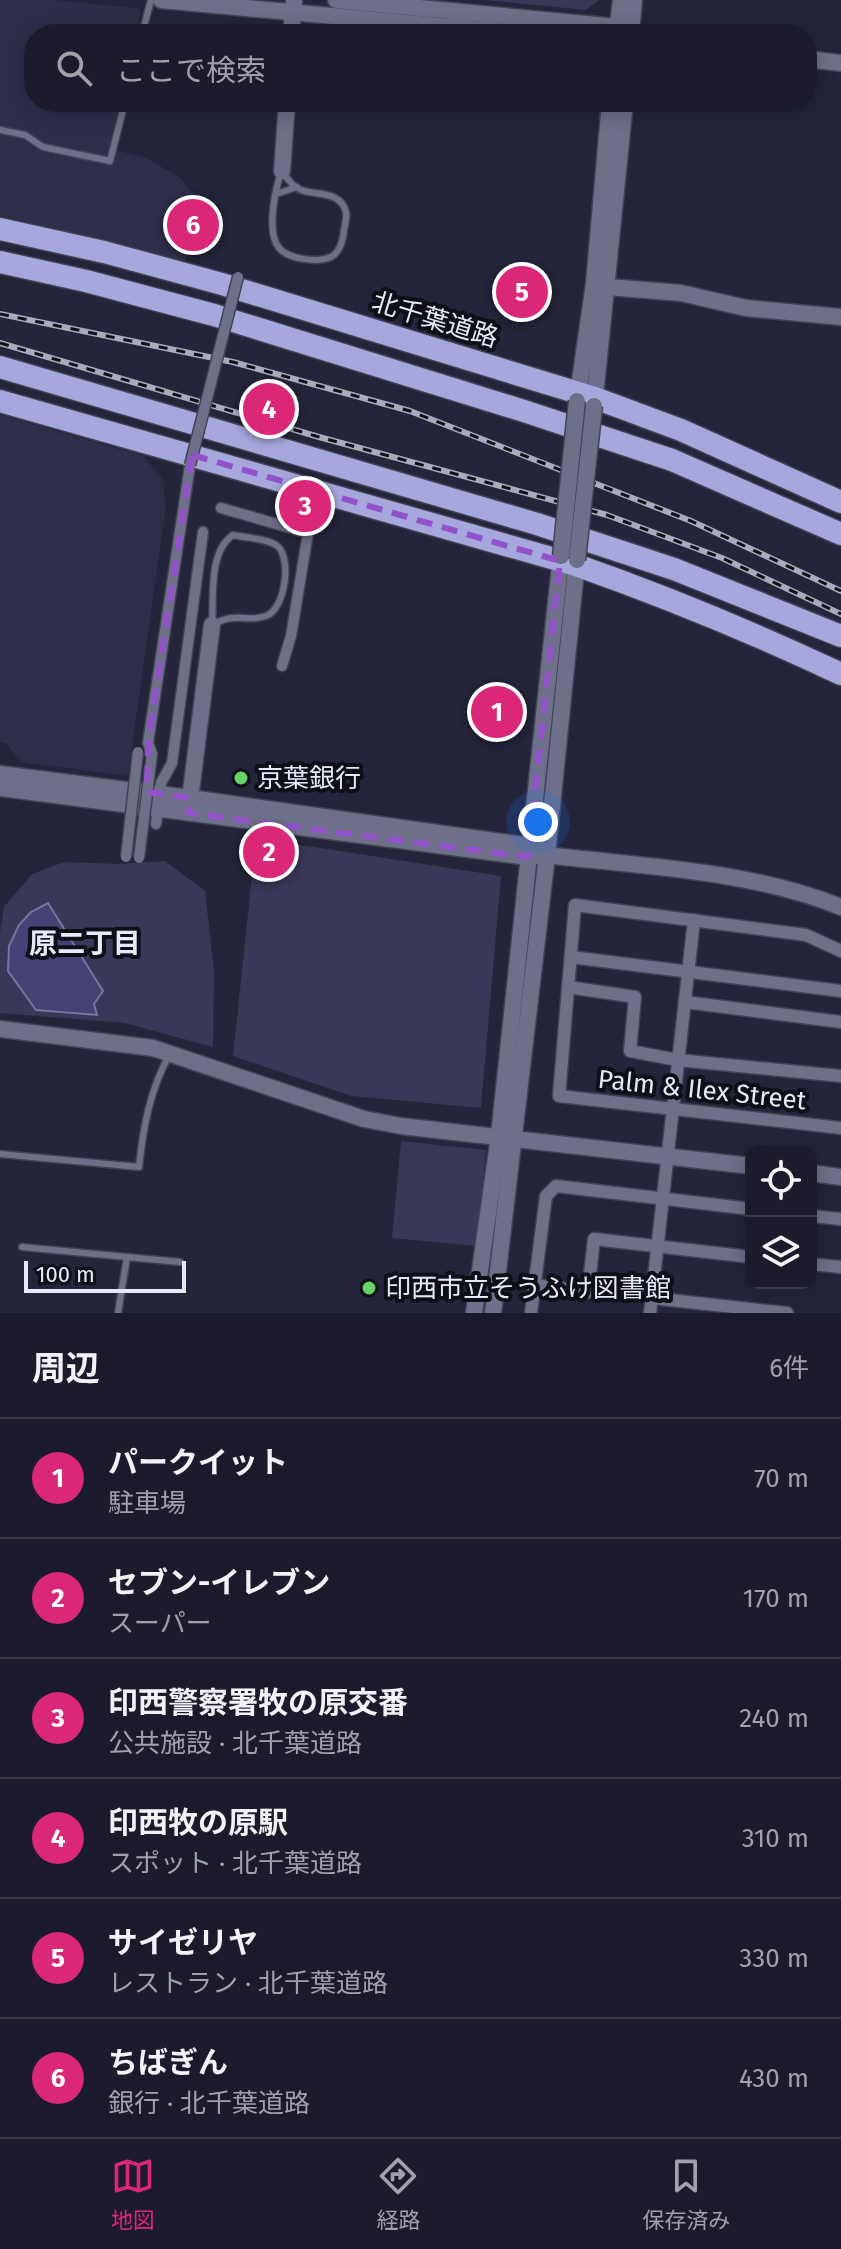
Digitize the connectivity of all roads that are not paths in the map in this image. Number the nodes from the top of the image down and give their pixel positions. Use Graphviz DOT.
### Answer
graph roads {
  1 [pos="151,0"];
  2 [pos="161,0"];
  3 [pos="336,0"];
  4 [pos="621,0"];
  5 [pos="634,0"];
  6 [pos="293,6"];
  7 [pos="145,24"];
  8 [pos="443,24"];
  9 [pos="551,24"];
  10 [pos="622,24"];
  11 [pos="626,24"];
  12 [pos="817,60"];
  13 [pos="841,63"];
  14 [pos="122,112"];
  15 [pos="286,112"];
  16 [pos="609,112"];
  17 [pos="624,112"];
  18 [pos="0,130"];
  19 [pos="282,171"];
  20 [pos="297,187"];
  21 [pos="276,194"];
  22 [pos="0,229"];
  23 [pos="0,240"];
  24 [pos="104,252"];
  25 [pos="0,262"];
  26 [pos="238,277"];
  27 [pos="608,287"];
  28 [pos="841,317"];
  29 [pos="0,367"];
  30 [pos="0,391"];
  31 [pos="586,399"];
  32 [pos="0,401"];
  33 [pos="45,414"];
  34 [pos="841,502"];
  35 [pos="221,508"];
  36 [pos="203,532"];
  37 [pos="841,534"];
  38 [pos="568,560"];
  39 [pos="212,625"];
  40 [pos="841,636"];
  41 [pos="282,666"];
  42 [pos="841,674"];
  43 [pos="148,743"];
  44 [pos="0,774"];
  45 [pos="0,788"];
  46 [pos="189,805"];
  47 [pos="158,809"];
  48 [pos="529,852"];
  49 [pos="547,855"];
  50 [pos="841,907"];
  51 [pos="694,920"];
  52 [pos="841,951"];
  53 [pos="571,957"];
  54 [pos="688,973"];
  55 [pos="568,987"];
  56 [pos="841,991"];
  57 [pos="685,1002"];
  58 [pos="841,1022"];
  59 [pos="0,1029"];
  60 [pos="170,1054"];
  61 [pos="678,1060"];
  62 [pos="841,1076"];
  63 [pos="673,1111"];
  64 [pos="841,1128"];
  65 [pos="506,1137"];
  66 [pos="668,1150"];
  67 [pos="0,1154"];
  68 [pos="745,1165"];
  69 [pos="817,1174"];
  70 [pos="841,1177"];
  71 [pos="663,1200"];
  72 [pos="745,1208"];
  73 [pos="817,1217"];
  74 [pos="841,1219"];
  75 [pos="658,1246"];
  76 [pos="22,1247"];
  77 [pos="745,1256"];
  78 [pos="127,1257"];
  79 [pos="180,1262"];
  80 [pos="817,1265"];
  81 [pos="841,1267"];
  82 [pos="535,1285"];
  83 [pos="652,1298"];
  84 [pos="118,1313"];
  85 [pos="474,1313"];
  86 [pos="493,1313"];
  87 [pos="531,1313"];
  88 [pos="650,1313"];
  89 [pos="787,1313"];
  1 -- 7 [label="lane"];
  2 -- 6 [label="street"];
  3 -- 9 [label="street"];
  4 -- 10 [label="street"];
  5 -- 11 [label="street"];
  6 -- 8 [label="street"];
  12 -- 13 [label="street"];
  14 -- 18 [label="lane"];
  15 -- 19 [label="street"];
  16 -- 31 [label="street"];
  17 -- 27 [label="street"];
  19 -- 20 [label="lane"];
  19 -- 21 [label="lane"];
  20 -- 21 [label="lane"];
  20 -- 21 [label="lane"];
  22 -- 24 [label="highway, 北千葉道路"];
  23 -- 24 [label="highway"];
  24 -- 31 [label="highway, 北千葉道路"];
  25 -- 37 [label="highway"];
  26 -- 43 [label="street, bridge"];
  27 -- 28 [label="street"];
  27 -- 31 [label="street"];
  29 -- 40 [label="highway"];
  30 -- 33 [label="highway"];
  31 -- 34 [label="highway, 北千葉道路"];
  31 -- 38 [label="street, bridge"];
  32 -- 33 [label="highway"];
  33 -- 38 [label="highway"];
  35 -- 41 [label="street"];
  36 -- 47 [label="street"];
  38 -- 42 [label="highway"];
  38 -- 48 [label="street"];
  38 -- 49 [label="street"];
  39 -- 39 [label="lane"];
  39 -- 46 [label="street"];
  43 -- 43 [label="street, bridge"];
  44 -- 47 [label="street"];
  45 -- 47 [label="street"];
  46 -- 47 [label="street"];
  46 -- 48 [label="street"];
  48 -- 49 [label="street"];
  48 -- 65 [label="street"];
  49 -- 50 [label="street"];
  49 -- 65 [label="street"];
  51 -- 52 [label="street"];
  51 -- 53 [label="street"];
  51 -- 54 [label="street"];
  53 -- 54 [label="street"];
  53 -- 55 [label="street"];
  54 -- 56 [label="street"];
  54 -- 57 [label="street"];
  55 -- 61 [label="street"];
  55 -- 63 [label="street, Palm & Ilex Street"];
  57 -- 58 [label="street"];
  57 -- 61 [label="street"];
  59 -- 60 [label="street"];
  60 -- 65 [label="street"];
  60 -- 67 [label="lane"];
  61 -- 62 [label="street"];
  61 -- 63 [label="street"];
  63 -- 64 [label="street, Palm & Ilex Street"];
  63 -- 66 [label="street"];
  65 -- 66 [label="street"];
  65 -- 85 [label="street"];
  65 -- 86 [label="street"];
  66 -- 68 [label="street"];
  66 -- 71 [label="street"];
  69 -- 70 [label="street"];
  71 -- 72 [label="street"];
  71 -- 75 [label="street"];
  71 -- 82 [label="street"];
  73 -- 74 [label="street"];
  75 -- 77 [label="street"];
  75 -- 82 [label="street"];
  75 -- 83 [label="street"];
  76 -- 78 [label="lane"];
  78 -- 79 [label="lane"];
  78 -- 84 [label="lane"];
  80 -- 81 [label="street"];
  82 -- 87 [label="street"];
  83 -- 88 [label="street"];
  83 -- 89 [label="street"];
}
